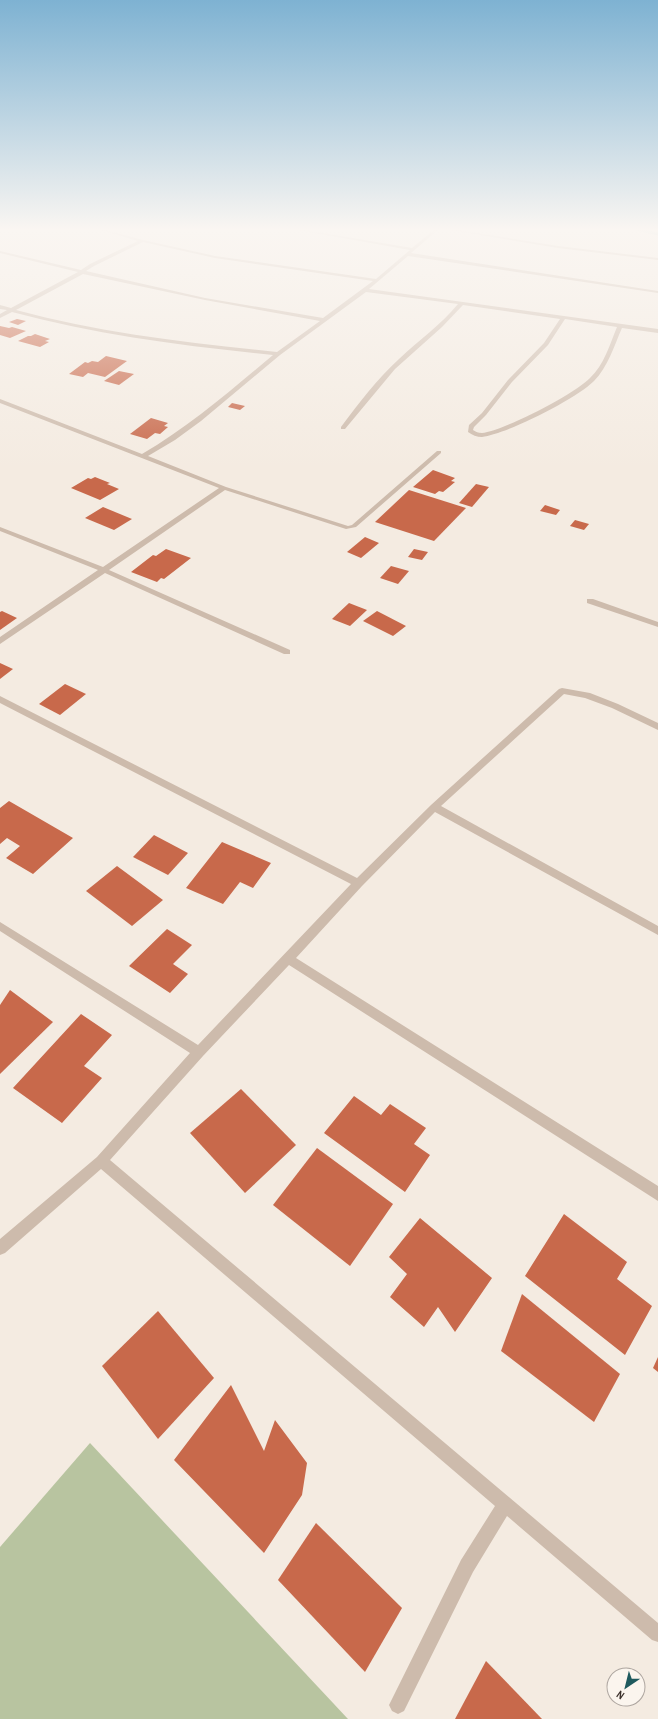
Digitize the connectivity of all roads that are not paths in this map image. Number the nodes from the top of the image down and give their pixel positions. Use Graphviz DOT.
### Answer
graph roads {
  1 [pos="263,309"];
  2 [pos="339,309"];
  3 [pos="456,309"];
  4 [pos="499,309"];
  5 [pos="11,310"];
  6 [pos="0,316"];
  7 [pos="562,318"];
  8 [pos="325,320"];
  9 [pos="620,326"];
  10 [pos="658,331"];
  11 [pos="278,354"];
  12 [pos="0,401"];
  13 [pos="343,428"];
  14 [pos="438,452"];
  15 [pos="142,457"];
  16 [pos="224,488"];
  17 [pos="0,529"];
  18 [pos="104,570"];
  19 [pos="590,601"];
  20 [pos="658,625"];
  21 [pos="0,641"];
  22 [pos="287,652"];
  23 [pos="0,699"];
  24 [pos="658,727"];
  25 [pos="434,807"];
  26 [pos="358,883"];
  27 [pos="0,926"];
  28 [pos="658,931"];
  29 [pos="288,959"];
  30 [pos="199,1052"];
  31 [pos="101,1161"];
  32 [pos="658,1194"];
  33 [pos="0,1248"];
  34 [pos="505,1504"];
  35 [pos="658,1634"];
  36 [pos="398,1706"];
  1 -- 8 [label="street"];
  2 -- 8 [label="street"];
  3 -- 13 [label="street"];
  4 -- 7 [label="street"];
  5 -- 6 [label="street"];
  5 -- 11 [label="street"];
  7 -- 9 [label="street"];
  7 -- 9 [label="street"];
  8 -- 11 [label="street"];
  9 -- 10 [label="street"];
  11 -- 15 [label="street"];
  12 -- 15 [label="street"];
  14 -- 16 [label="street"];
  15 -- 16 [label="street"];
  16 -- 18 [label="street"];
  17 -- 18 [label="street"];
  18 -- 21 [label="street"];
  18 -- 22 [label="street"];
  19 -- 20 [label="street"];
  23 -- 26 [label="street"];
  24 -- 25 [label="street"];
  25 -- 26 [label="street"];
  25 -- 28 [label="street"];
  26 -- 29 [label="street"];
  27 -- 30 [label="street"];
  29 -- 30 [label="street"];
  29 -- 32 [label="street"];
  30 -- 31 [label="street"];
  31 -- 33 [label="street"];
  31 -- 34 [label="street"];
  34 -- 35 [label="street"];
  34 -- 36 [label="street"];
}
